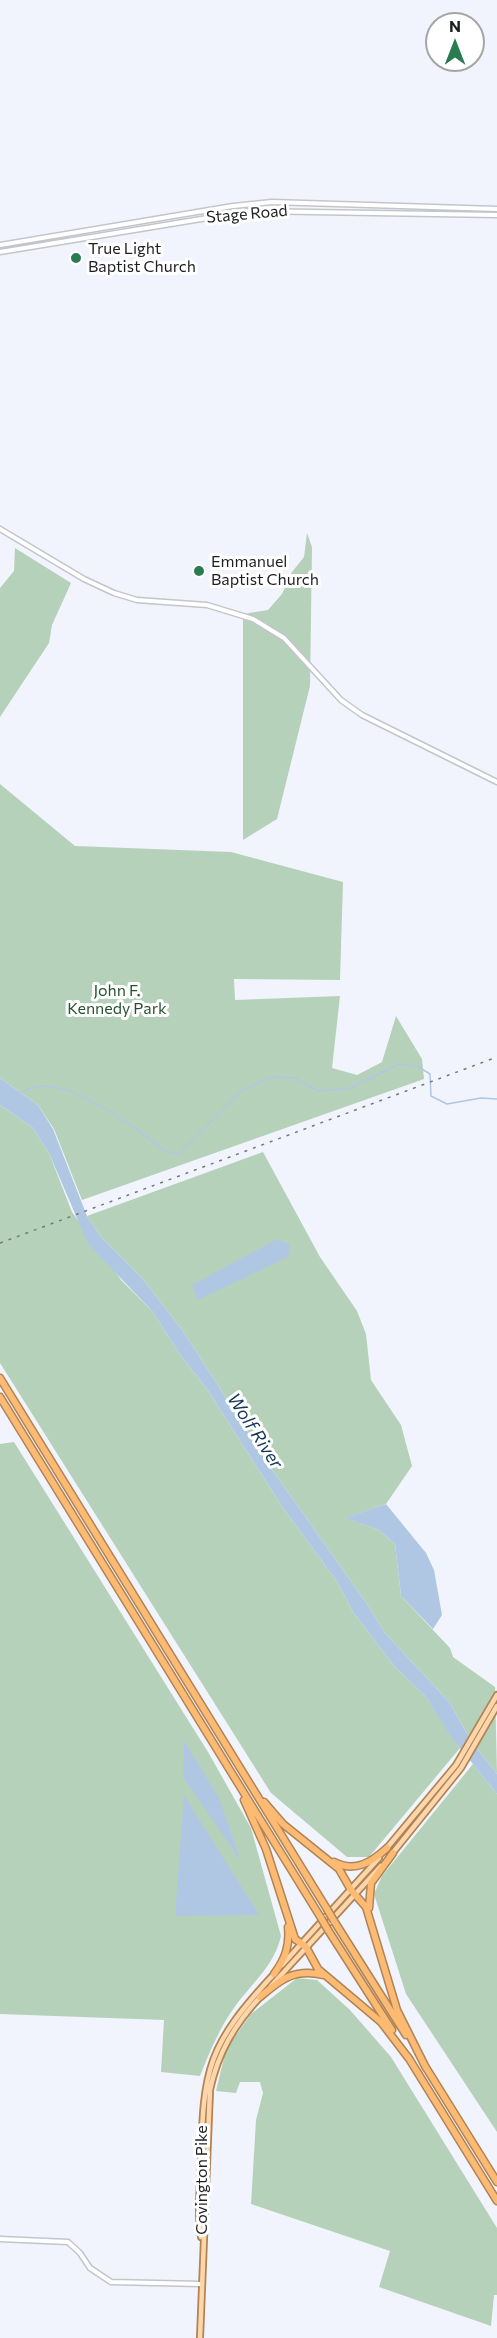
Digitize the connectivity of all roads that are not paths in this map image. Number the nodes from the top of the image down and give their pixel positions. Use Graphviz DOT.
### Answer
graph roads {
  1 [pos="497,209"];
  2 [pos="497,215"];
  3 [pos="0,245"];
  4 [pos="0,252"];
  5 [pos="0,529"];
  6 [pos="497,783"];
  7 [pos="0,1378"];
  8 [pos="0,1397"];
  9 [pos="497,1695"];
  10 [pos="497,1706"];
  11 [pos="223,1758"];
  12 [pos="248,1782"];
  13 [pos="433,1800"];
  14 [pos="390,1851"];
  15 [pos="328,1859"];
  16 [pos="352,1892"];
  17 [pos="286,1915"];
  18 [pos="372,1923"];
  19 [pos="304,1946"];
  20 [pos="274,1974"];
  21 [pos="325,1975"];
  22 [pos="260,1997"];
  23 [pos="410,2060"];
  24 [pos="426,2068"];
  25 [pos="497,2182"];
  26 [pos="497,2201"];
  27 [pos="0,2239"];
  28 [pos="202,2242"];
  29 [pos="201,2284"];
  30 [pos="200,2338"];
  1 -- 3 [label="main road, Stage Road"];
  2 -- 4 [label="main road, Stage Road"];
  5 -- 6 [label="main road"];
  7 -- 12 [label="highway"];
  8 -- 11 [label="highway"];
  9 -- 13 [label="main road, Covington Pike"];
  10 -- 13 [label="main road, Covington Pike"];
  11 -- 17 [label="highway"];
  11 -- 23 [label="highway, bridge"];
  12 -- 15 [label="highway"];
  12 -- 24 [label="highway, bridge"];
  13 -- 14 [label="main road, Covington Pike"];
  14 -- 15 [label="highway"];
  14 -- 16 [label="main road, Covington Pike"];
  14 -- 18 [label="highway"];
  15 -- 16 [label="highway"];
  16 -- 18 [label="highway"];
  16 -- 19 [label="main road, Covington Pike"];
  17 -- 19 [label="highway"];
  17 -- 20 [label="highway"];
  18 -- 24 [label="highway"];
  19 -- 20 [label="main road, Covington Pike"];
  19 -- 21 [label="highway"];
  19 -- 22 [label="main road, Covington Pike"];
  20 -- 28 [label="main road, Covington Pike"];
  21 -- 22 [label="highway"];
  21 -- 23 [label="highway"];
  22 -- 28 [label="main road, Covington Pike"];
  23 -- 26 [label="highway"];
  24 -- 25 [label="highway"];
  27 -- 29 [label="main road"];
  28 -- 29 [label="main road"];
  29 -- 30 [label="main road"];
}
